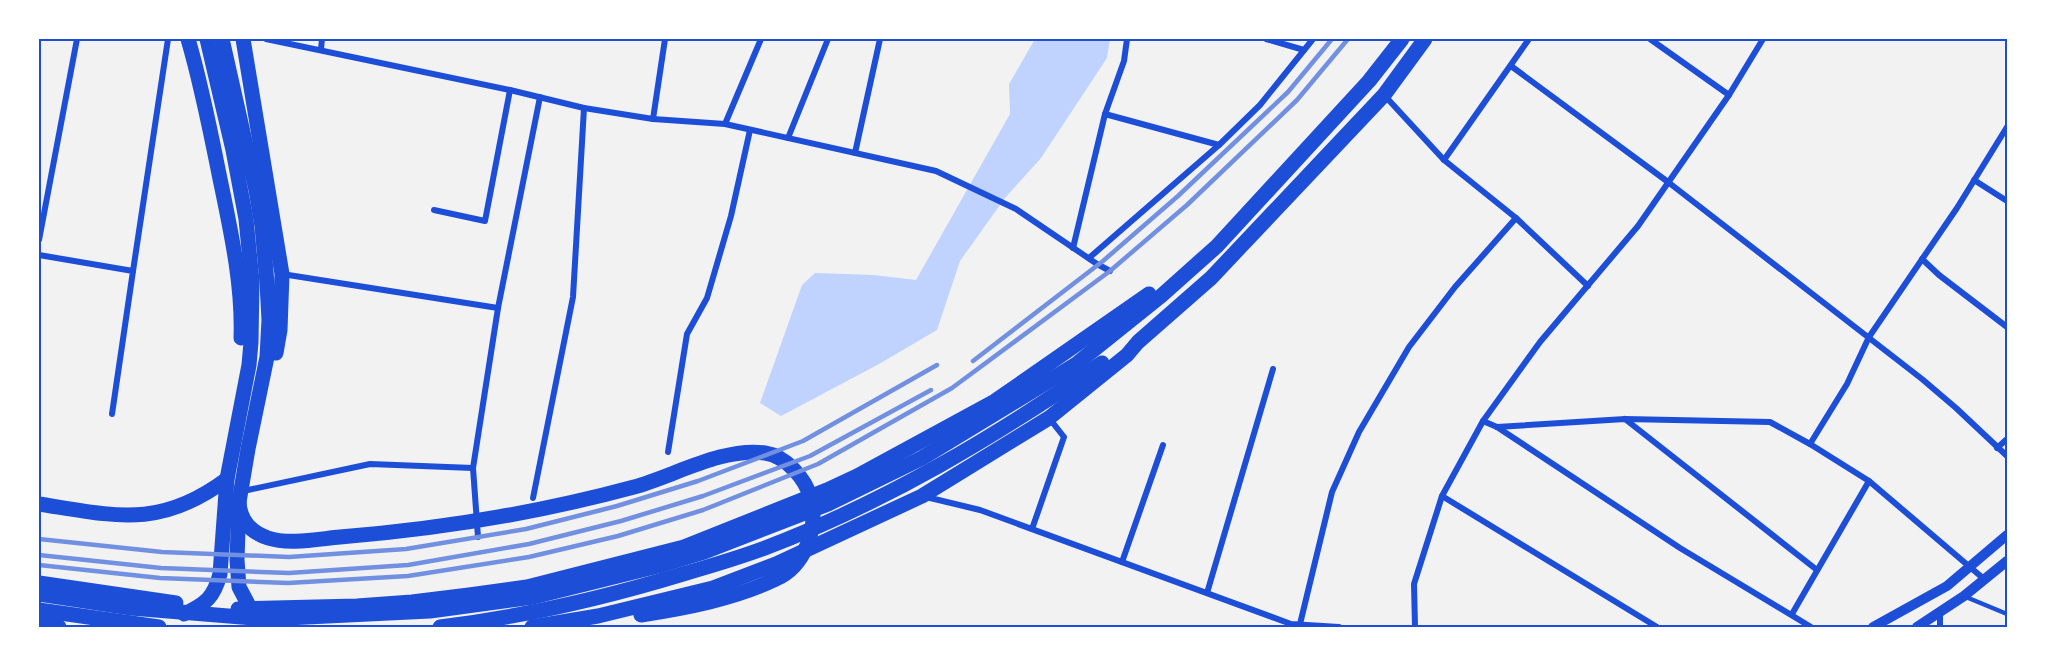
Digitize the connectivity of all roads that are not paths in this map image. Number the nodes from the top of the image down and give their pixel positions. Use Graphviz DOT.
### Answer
graph roads {
  1 [pos="77,39"];
  2 [pos="168,39"];
  3 [pos="188,39"];
  4 [pos="207,39"];
  5 [pos="222,39"];
  6 [pos="243,39"];
  7 [pos="266,39"];
  8 [pos="322,39"];
  9 [pos="665,39"];
  10 [pos="761,39"];
  11 [pos="828,39"];
  12 [pos="880,39"];
  13 [pos="1127,39"];
  14 [pos="1266,39"];
  15 [pos="1313,39"];
  16 [pos="1402,39"];
  17 [pos="1425,39"];
  18 [pos="1529,39"];
  19 [pos="1650,39"];
  20 [pos="1763,39"];
  21 [pos="321,49"];
  22 [pos="1304,50"];
  23 [pos="1511,66"];
  24 [pos="1369,81"];
  25 [pos="510,90"];
  26 [pos="1384,95"];
  27 [pos="1729,95"];
  28 [pos="540,97"];
  29 [pos="584,108"];
  30 [pos="1105,114"];
  31 [pos="653,119"];
  32 [pos="726,124"];
  33 [pos="2007,127"];
  34 [pos="750,130"];
  35 [pos="788,138"];
  36 [pos="1219,144"];
  37 [pos="855,153"];
  38 [pos="1444,160"];
  39 [pos="1974,180"];
  40 [pos="1668,182"];
  41 [pos="2007,201"];
  42 [pos="434,210"];
  43 [pos="1516,218"];
  44 [pos="39,240"];
  45 [pos="1217,246"];
  46 [pos="1073,248"];
  47 [pos="39,255"];
  48 [pos="1089,258"];
  49 [pos="1922,259"];
  50 [pos="134,271"];
  51 [pos="1110,271"];
  52 [pos="282,274"];
  53 [pos="1588,286"];
  54 [pos="498,308"];
  55 [pos="2007,327"];
  56 [pos="1869,337"];
  57 [pos="1138,342"];
  58 [pos="1273,369"];
  59 [pos="112,414"];
  60 [pos="1049,418"];
  61 [pos="1625,419"];
  62 [pos="1483,421"];
  63 [pos="1497,427"];
  64 [pos="2007,439"];
  65 [pos="1810,444"];
  66 [pos="1163,445"];
  67 [pos="1997,448"];
  68 [pos="668,453"];
  69 [pos="2007,456"];
  70 [pos="473,468"];
  71 [pos="227,479"];
  72 [pos="1869,481"];
  73 [pos="244,496"];
  74 [pos="922,496"];
  75 [pos="1442,496"];
  76 [pos="533,498"];
  77 [pos="39,504"];
  78 [pos="1032,529"];
  79 [pos="2007,535"];
  80 [pos="478,537"];
  81 [pos="2007,561"];
  82 [pos="1122,562"];
  83 [pos="1969,566"];
  84 [pos="1817,570"];
  85 [pos="1984,579"];
  86 [pos="39,583"];
  87 [pos="1207,593"];
  88 [pos="39,594"];
  89 [pos="1964,596"];
  90 [pos="211,608"];
  91 [pos="241,609"];
  92 [pos="39,610"];
  93 [pos="1940,613"];
  94 [pos="184,614"];
  95 [pos="1792,614"];
  96 [pos="2007,614"];
  97 [pos="266,619"];
  98 [pos="39,624"];
  99 [pos="1300,624"];
  100 [pos="60,627"];
  101 [pos="159,627"];
  102 [pos="213,627"];
  103 [pos="237,627"];
  104 [pos="440,627"];
  105 [pos="532,627"];
  106 [pos="555,627"];
  107 [pos="1339,627"];
  108 [pos="1416,627"];
  109 [pos="1657,627"];
  110 [pos="1811,627"];
  111 [pos="1873,627"];
  112 [pos="1917,627"];
  113 [pos="1940,627"];
  1 -- 44 [label="street"];
  2 -- 50 [label="street"];
  3 -- 90 [label="main road"];
  4 -- 71 [label="main road"];
  5 -- 73 [label="main road"];
  6 -- 52 [label="main road"];
  7 -- 21 [label="street"];
  8 -- 21 [label="street"];
  9 -- 31 [label="street"];
  10 -- 32 [label="street"];
  11 -- 35 [label="street"];
  12 -- 37 [label="street"];
  13 -- 30 [label="street"];
  14 -- 22 [label="street"];
  15 -- 22 [label="street"];
  16 -- 24 [label="main road"];
  17 -- 26 [label="main road"];
  18 -- 23 [label="street"];
  19 -- 27 [label="street"];
  20 -- 27 [label="street"];
  21 -- 25 [label="street"];
  22 -- 36 [label="street"];
  23 -- 38 [label="street"];
  23 -- 40 [label="street"];
  24 -- 26 [label="main road"];
  24 -- 45 [label="main road"];
  25 -- 28 [label="street"];
  25 -- 42 [label="street"];
  26 -- 38 [label="street"];
  26 -- 57 [label="main road"];
  27 -- 40 [label="street"];
  28 -- 29 [label="street"];
  28 -- 54 [label="street"];
  29 -- 31 [label="street"];
  29 -- 76 [label="street"];
  30 -- 36 [label="street"];
  30 -- 46 [label="street"];
  31 -- 32 [label="street"];
  32 -- 34 [label="street"];
  33 -- 39 [label="street"];
  34 -- 35 [label="street"];
  34 -- 68 [label="street"];
  35 -- 37 [label="street"];
  36 -- 48 [label="street"];
  37 -- 46 [label="street"];
  38 -- 43 [label="street"];
  39 -- 41 [label="street"];
  39 -- 49 [label="street"];
  40 -- 53 [label="street"];
  40 -- 56 [label="street"];
  43 -- 53 [label="street"];
  43 -- 99 [label="street"];
  45 -- 91 [label="main road"];
  45 -- 97 [label="main road"];
  46 -- 48 [label="street"];
  47 -- 50 [label="street"];
  48 -- 51 [label="street"];
  49 -- 55 [label="street"];
  49 -- 56 [label="street"];
  50 -- 59 [label="street"];
  52 -- 54 [label="street"];
  52 -- 73 [label="main road"];
  53 -- 62 [label="street"];
  54 -- 70 [label="street"];
  56 -- 65 [label="street"];
  56 -- 67 [label="street"];
  57 -- 60 [label="main road"];
  57 -- 104 [label="main road"];
  58 -- 87 [label="street"];
  60 -- 74 [label="main road"];
  60 -- 78 [label="street"];
  61 -- 63 [label="street"];
  61 -- 65 [label="street"];
  61 -- 84 [label="street"];
  62 -- 63 [label="street"];
  62 -- 75 [label="street"];
  63 -- 95 [label="street"];
  64 -- 67 [label="street"];
  65 -- 72 [label="street"];
  66 -- 82 [label="street"];
  67 -- 69 [label="street"];
  70 -- 73 [label="street"];
  70 -- 80 [label="street"];
  71 -- 77 [label="main road"];
  71 -- 94 [label="main road"];
  72 -- 83 [label="street"];
  72 -- 84 [label="street"];
  73 -- 91 [label="main road"];
  73 -- 97 [label="main road"];
  73 -- 106 [label="main road"];
  74 -- 78 [label="street"];
  74 -- 105 [label="main road"];
  75 -- 108 [label="street"];
  75 -- 109 [label="street"];
  78 -- 82 [label="street"];
  79 -- 83 [label="street"];
  81 -- 85 [label="street"];
  82 -- 87 [label="street"];
  83 -- 85 [label="street"];
  83 -- 111 [label="street"];
  84 -- 95 [label="street"];
  85 -- 89 [label="street"];
  86 -- 90 [label="main road"];
  87 -- 99 [label="street"];
  88 -- 94 [label="main road"];
  89 -- 93 [label="street"];
  89 -- 96 [label="lane"];
  90 -- 91 [label="main road"];
  90 -- 102 [label="main road"];
  91 -- 103 [label="main road"];
  92 -- 101 [label="main road"];
  93 -- 112 [label="street"];
  93 -- 113 [label="street"];
  94 -- 97 [label="main road"];
  95 -- 110 [label="street"];
  98 -- 100 [label="main road"];
  99 -- 107 [label="street"];
}
